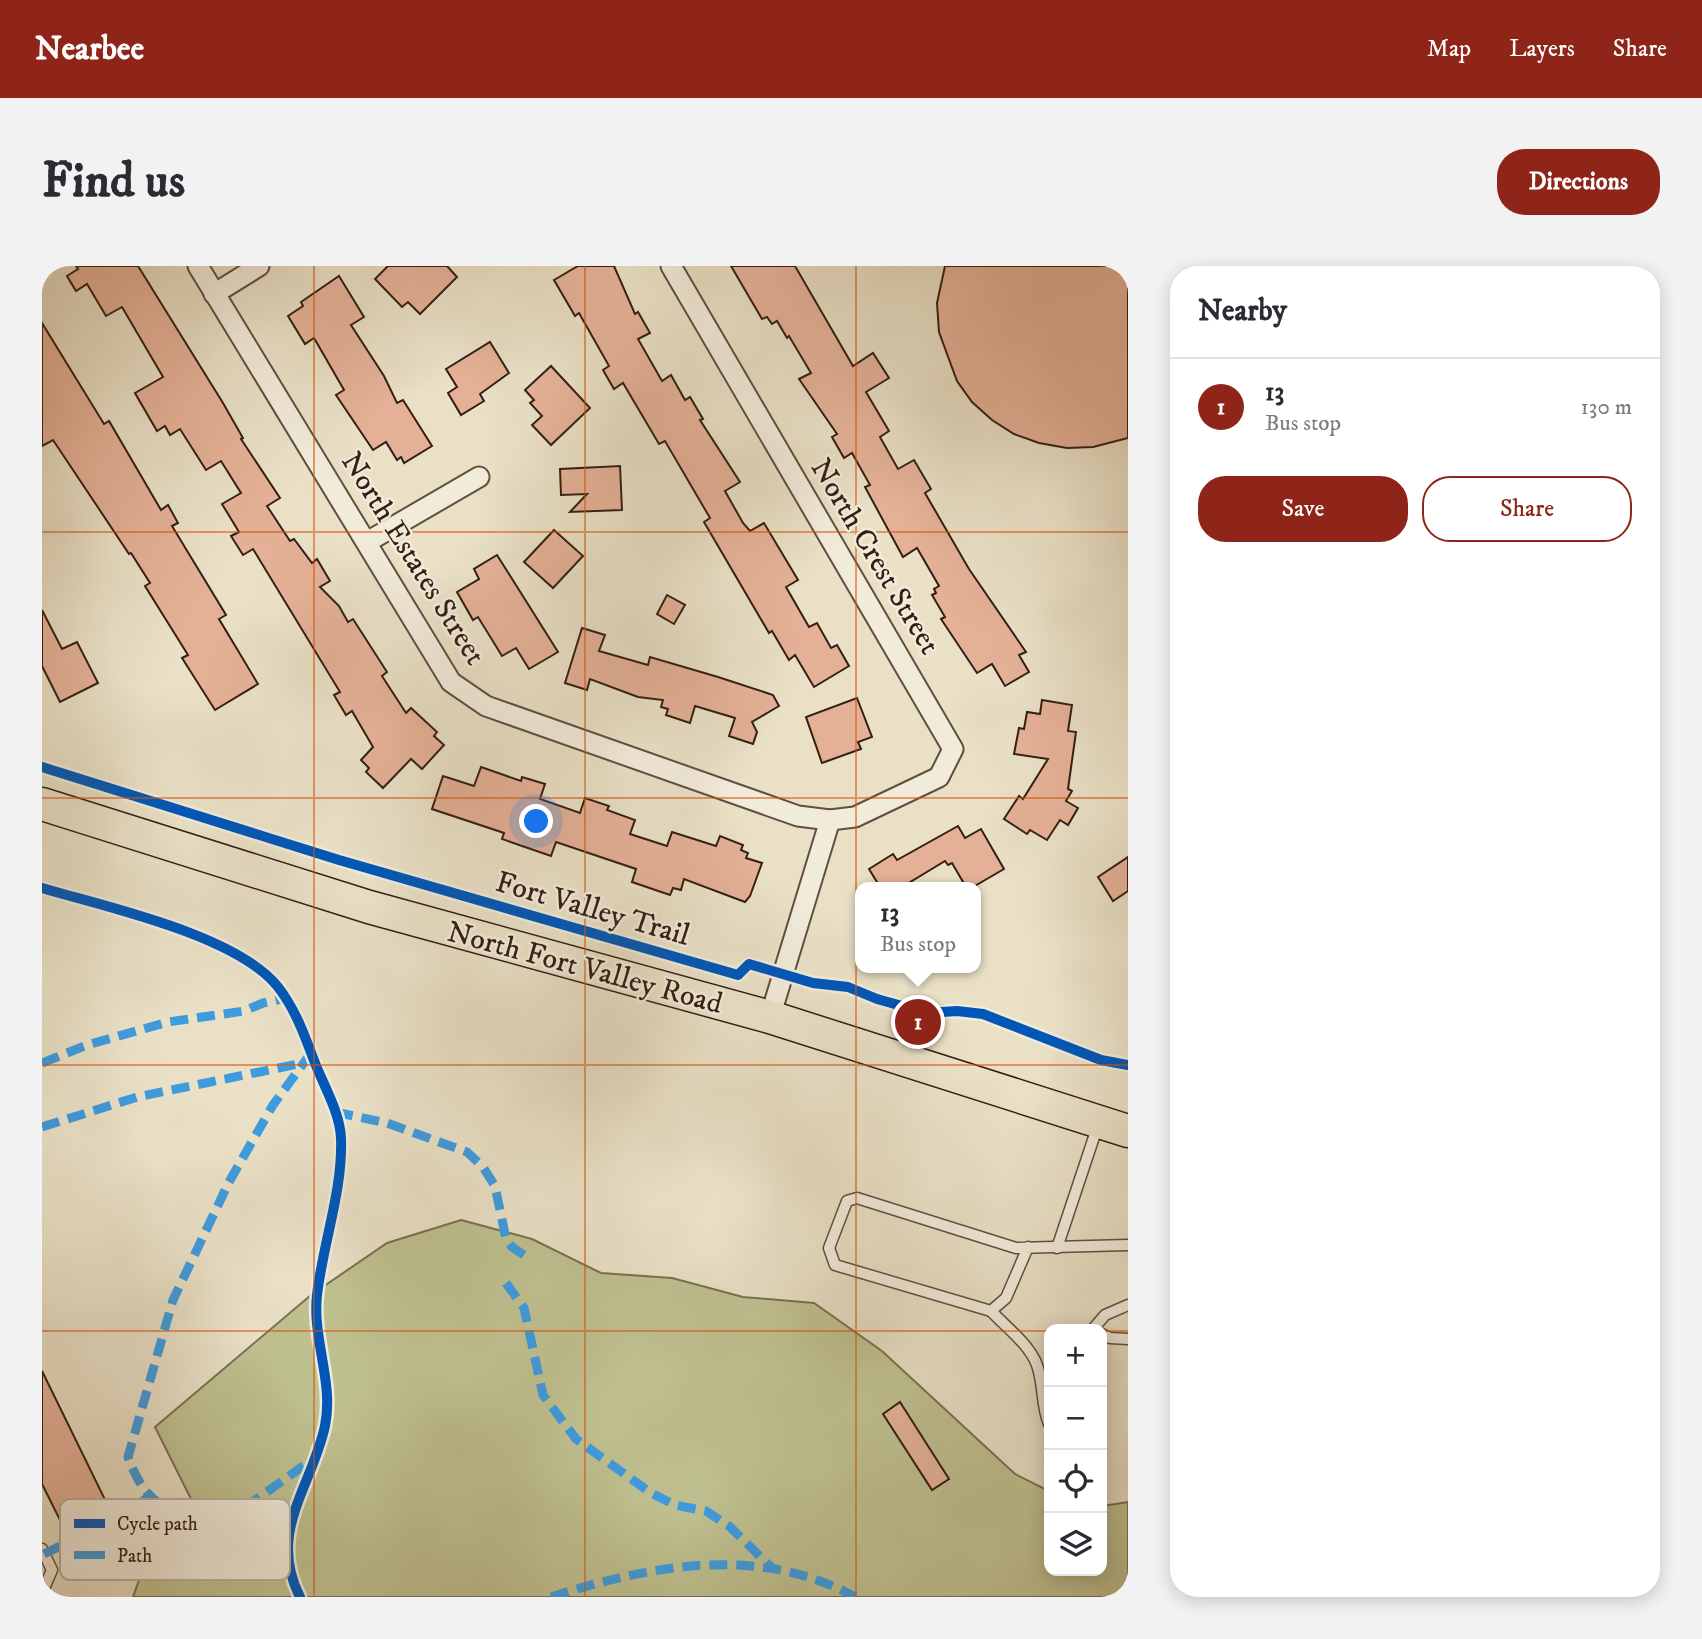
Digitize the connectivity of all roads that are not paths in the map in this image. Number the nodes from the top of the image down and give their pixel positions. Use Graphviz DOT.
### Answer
graph roads {
  1 [pos="198,266"];
  2 [pos="259,266"];
  3 [pos="671,266"];
  4 [pos="214,294"];
  5 [pos="479,477"];
  6 [pos="367,542"];
  7 [pos="42,804"];
  8 [pos="830,820"];
  9 [pos="770,1017"];
  10 [pos="1099,1121"];
  11 [pos="1128,1131"];
  12 [pos="1128,1245"];
  13 [pos="1028,1247"];
  14 [pos="1057,1248"];
  15 [pos="1128,1305"];
  16 [pos="991,1311"];
  17 [pos="1097,1324"];
  18 [pos="1107,1336"];
  19 [pos="1128,1339"];
  20 [pos="1044,1406"];
  21 [pos="42,1549"];
  22 [pos="42,1593"];
  1 -- 4 [label="street, North Estates Street"];
  2 -- 4 [label="street"];
  3 -- 8 [label="street, North Crest Street"];
  4 -- 6 [label="street, North Estates Street"];
  5 -- 6 [label="street"];
  6 -- 8 [label="street, North Estates Street"];
  7 -- 9 [label="main road, North Fort Valley Road"];
  8 -- 9 [label="street"];
  9 -- 10 [label="main road, North Fort Valley Road"];
  10 -- 11 [label="main road, North Fort Valley Road"];
  10 -- 14 [label="lane"];
  12 -- 14 [label="lane"];
  13 -- 14 [label="lane"];
  13 -- 16 [label="lane"];
  13 -- 16 [label="lane"];
  15 -- 17 [label="lane"];
  16 -- 20 [label="lane"];
  18 -- 19 [label="lane"];
  21 -- 22 [label="lane"];
}
